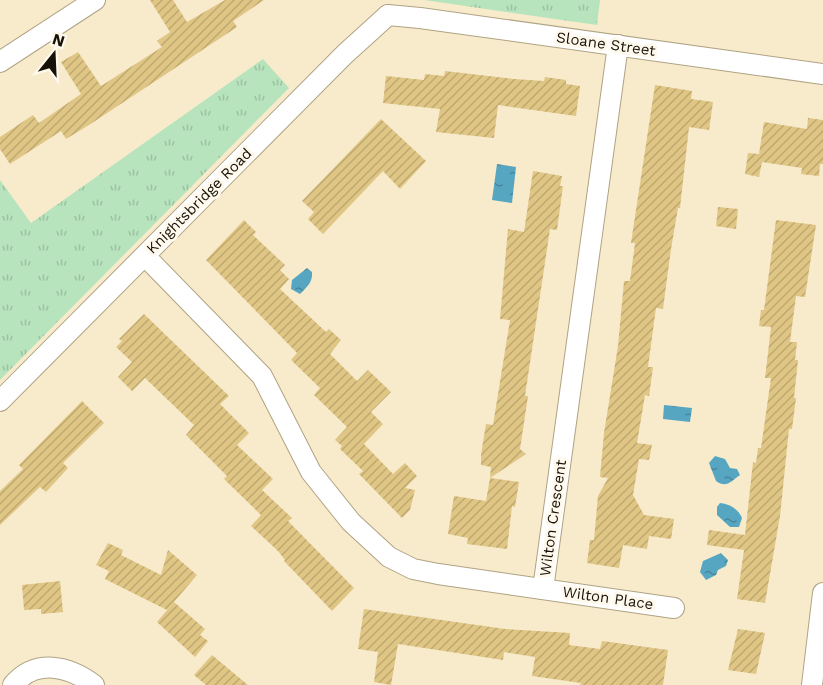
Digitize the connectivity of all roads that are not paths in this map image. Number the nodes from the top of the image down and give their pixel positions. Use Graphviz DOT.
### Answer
graph roads {
  1 [pos="95,0"];
  2 [pos="384,8"];
  3 [pos="618,45"];
  4 [pos="0,62"];
  5 [pos="823,74"];
  6 [pos="145,256"];
  7 [pos="0,401"];
  8 [pos="543,589"];
  9 [pos="823,593"];
  10 [pos="674,608"];
  11 [pos="821,625"];
  12 [pos="13,685"];
  13 [pos="94,685"];
  14 [pos="812,685"];
  1 -- 4 [label="street"];
  2 -- 3 [label="street, Sloane Street"];
  2 -- 6 [label="street, Knightsbridge Road"];
  3 -- 5 [label="street, Sloane Street"];
  3 -- 8 [label="street, Wilton Crescent"];
  6 -- 7 [label="street, Knightsbridge Road"];
  6 -- 8 [label="street, Wilton Crescent"];
  8 -- 10 [label="street, Wilton Place"];
  9 -- 11 [label="street"];
  11 -- 14 [label="street"];
  12 -- 13 [label="street"];
}
